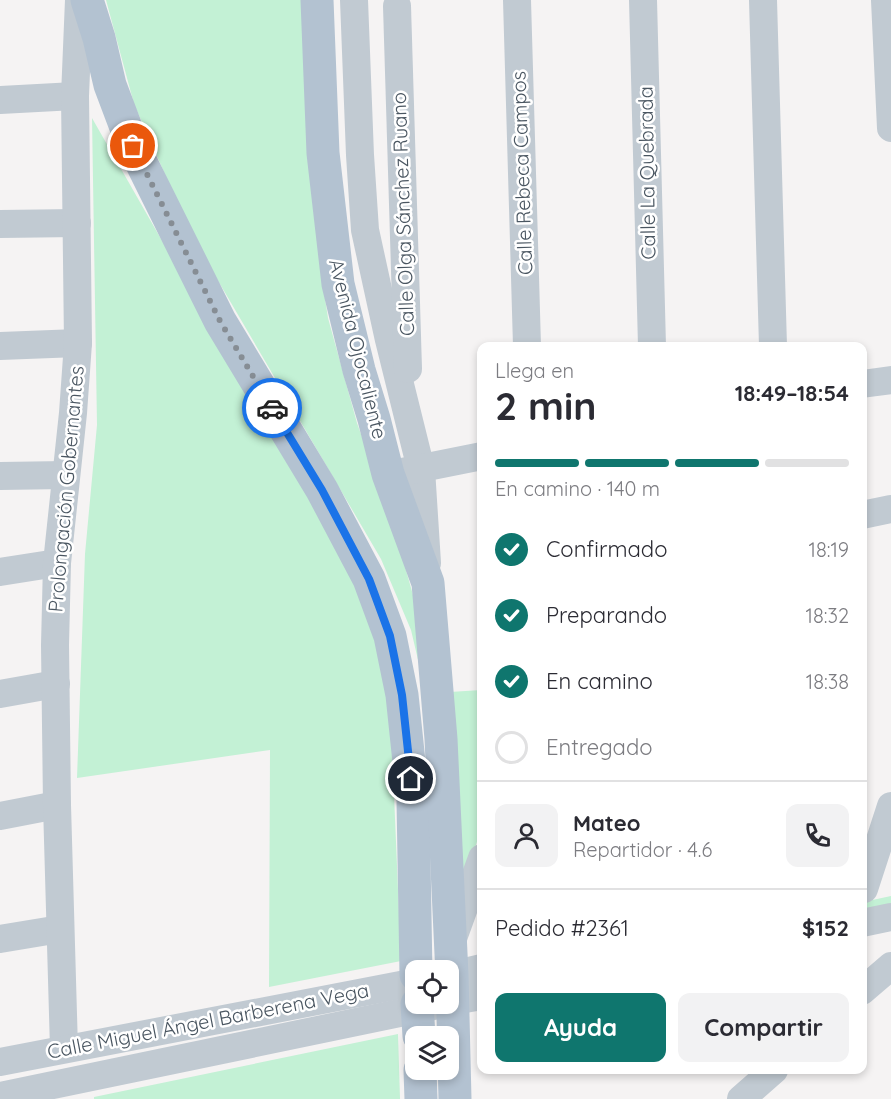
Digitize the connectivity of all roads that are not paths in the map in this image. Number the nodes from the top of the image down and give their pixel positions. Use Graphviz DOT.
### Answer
graph roads {
  1 [pos="79,0"];
  2 [pos="87,0"];
  3 [pos="317,0"];
  4 [pos="517,0"];
  5 [pos="643,0"];
  6 [pos="763,0"];
  7 [pos="885,0"];
  8 [pos="408,3"];
  9 [pos="355,8"];
  10 [pos="75,96"];
  11 [pos="0,100"];
  12 [pos="891,128"];
  13 [pos="77,223"];
  14 [pos="0,224"];
  15 [pos="527,342"];
  16 [pos="652,342"];
  17 [pos="773,342"];
  18 [pos="78,343"];
  19 [pos="0,346"];
  20 [pos="891,380"];
  21 [pos="867,383"];
  22 [pos="410,422"];
  23 [pos="477,457"];
  24 [pos="421,469"];
  25 [pos="388,474"];
  26 [pos="66,475"];
  27 [pos="0,476"];
  28 [pos="891,509"];
  29 [pos="867,514"];
  30 [pos="57,563"];
  31 [pos="0,572"];
  32 [pos="428,583"];
  33 [pos="56,684"];
  34 [pos="0,694"];
  35 [pos="57,805"];
  36 [pos="891,806"];
  37 [pos="0,816"];
  38 [pos="477,876"];
  39 [pos="873,888"];
  40 [pos="891,917"];
  41 [pos="867,922"];
  42 [pos="60,929"];
  43 [pos="0,939"];
  44 [pos="416,960"];
  45 [pos="444,960"];
  46 [pos="453,960"];
  47 [pos="891,966"];
  48 [pos="867,987"];
  49 [pos="405,997"];
  50 [pos="405,1001"];
  51 [pos="446,1014"];
  52 [pos="64,1049"];
  53 [pos="0,1062"];
  54 [pos="769,1074"];
  55 [pos="420,1080"];
  56 [pos="75,1090"];
  57 [pos="0,1095"];
  58 [pos="421,1099"];
  59 [pos="455,1099"];
  60 [pos="741,1099"];
  1 -- 10 [label="street, Prolongación Gobernantes"];
  2 -- 44 [label="main road"];
  3 -- 25 [label="main road, Avenida Ojocaliente"];
  4 -- 15 [label="street, Calle Rebeca Campos"];
  5 -- 16 [label="street, Calle La Quebrada"];
  6 -- 17 [label="street"];
  7 -- 12 [label="street"];
  8 -- 9 [label="street"];
  8 -- 22 [label="street, Calle Olga Sánchez Ruano"];
  9 -- 22 [label="street, Avenida Ojocaliente"];
  10 -- 11 [label="street"];
  10 -- 13 [label="street, Prolongación Gobernantes"];
  13 -- 14 [label="street"];
  13 -- 18 [label="street, Prolongación Gobernantes"];
  18 -- 19 [label="street"];
  18 -- 26 [label="street, Prolongación Gobernantes"];
  20 -- 21 [label="street"];
  22 -- 24 [label="street, Avenida Ojocaliente"];
  23 -- 24 [label="street"];
  24 -- 25 [label="street"];
  24 -- 32 [label="street, Avenida Ojocaliente"];
  25 -- 32 [label="main road, Avenida Ojocaliente"];
  26 -- 27 [label="street"];
  26 -- 30 [label="street, Prolongación Gobernantes"];
  28 -- 29 [label="street"];
  30 -- 31 [label="street"];
  30 -- 33 [label="street, Prolongación Gobernantes"];
  32 -- 45 [label="main road, Avenida Ojocaliente"];
  33 -- 34 [label="street"];
  33 -- 35 [label="street, Prolongación Gobernantes"];
  35 -- 37 [label="street"];
  35 -- 42 [label="street, Prolongación Gobernantes"];
  36 -- 39 [label="street"];
  38 -- 46 [label="street"];
  40 -- 41 [label="street"];
  42 -- 43 [label="street"];
  42 -- 52 [label="street, Prolongación Gobernantes"];
  47 -- 48 [label="street"];
  49 -- 52 [label="street, Calle Miguel Ángel Barberena Vega"];
  50 -- 56 [label="street, Calle Miguel Ángel Barberena Vega"];
  51 -- 59 [label="main road, Avenida Ojocaliente"];
  52 -- 53 [label="street, Calle Miguel Ángel Barberena Vega"];
  54 -- 60 [label="street"];
  55 -- 58 [label="main road"];
  56 -- 57 [label="street, Calle Miguel Ángel Barberena Vega"];
}
